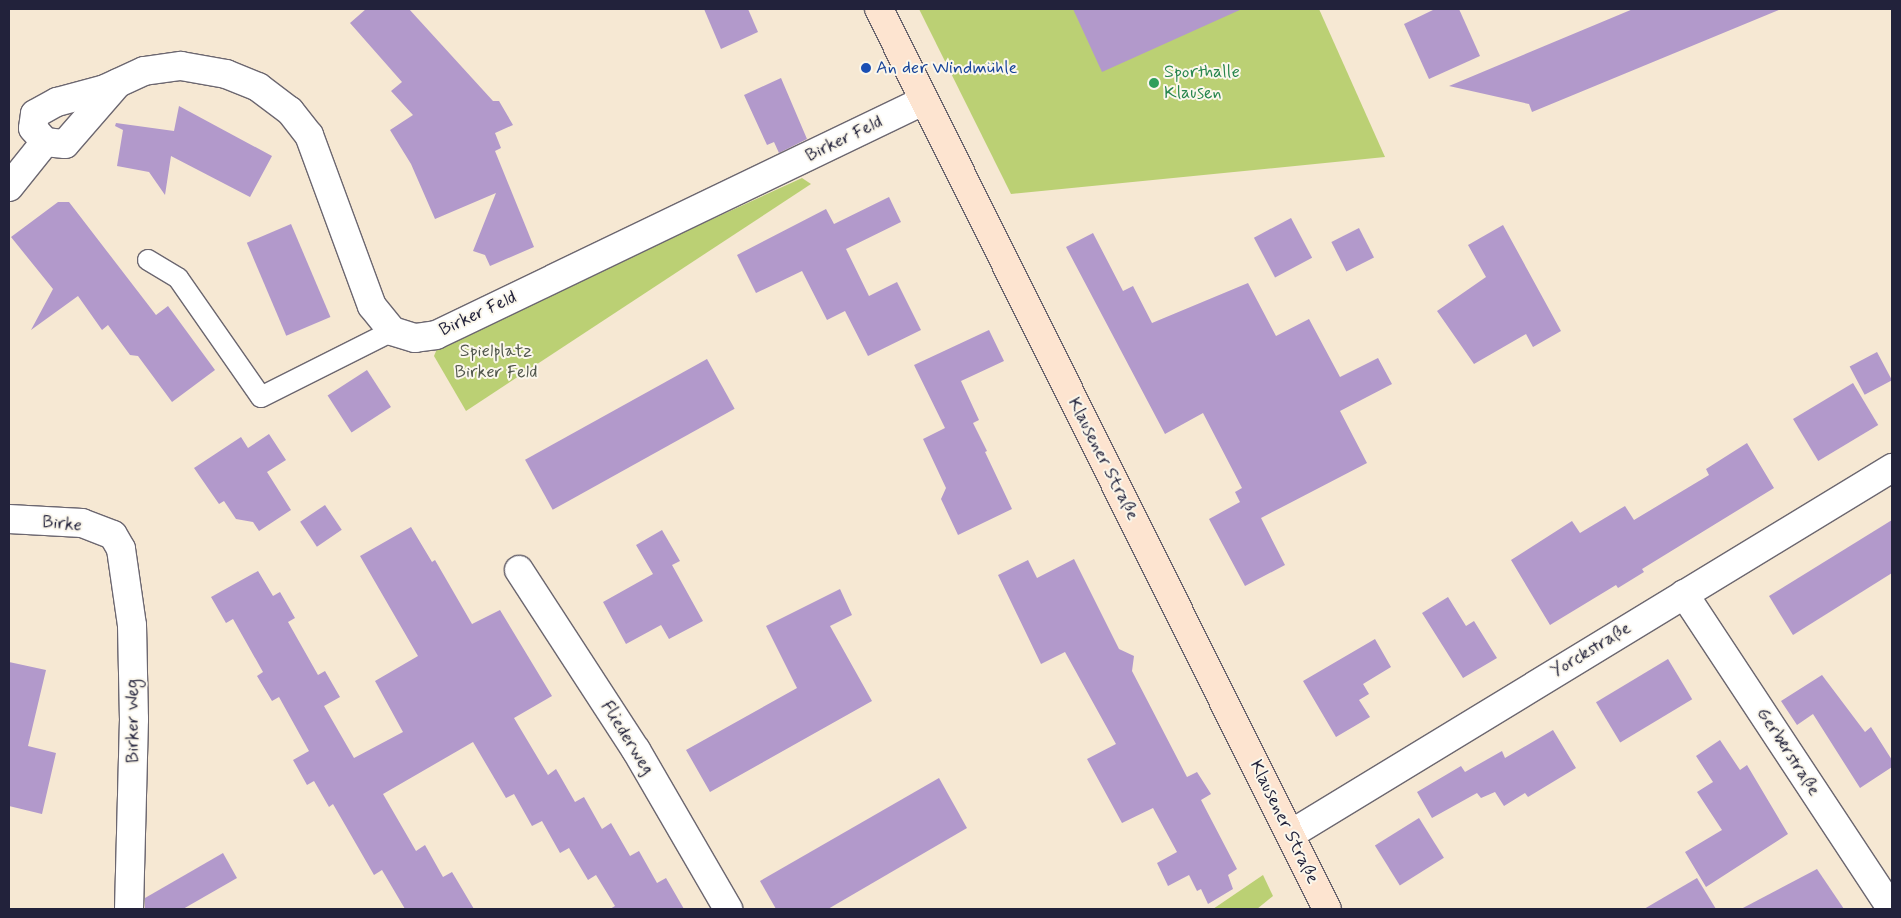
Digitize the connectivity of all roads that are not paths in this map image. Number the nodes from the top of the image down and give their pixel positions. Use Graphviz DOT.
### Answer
graph roads {
  1 [pos="879,9"];
  2 [pos="118,83"];
  3 [pos="923,101"];
  4 [pos="45,142"];
  5 [pos="9,187"];
  6 [pos="148,260"];
  7 [pos="392,331"];
  8 [pos="1892,468"];
  9 [pos="9,520"];
  10 [pos="113,535"];
  11 [pos="519,570"];
  12 [pos="1684,594"];
  13 [pos="1291,834"];
  14 [pos="129,909"];
  15 [pos="728,909"];
  16 [pos="1327,909"];
  17 [pos="1892,909"];
  1 -- 3 [label="main road, Klausener Straße"];
  2 -- 4 [label="street"];
  2 -- 4 [label="street"];
  2 -- 7 [label="street"];
  3 -- 7 [label="street, Birker Feld"];
  3 -- 13 [label="main road, Klausener Straße"];
  4 -- 5 [label="street"];
  6 -- 7 [label="lane"];
  8 -- 12 [label="street, Yorckstraße"];
  9 -- 10 [label="street, Birke"];
  10 -- 14 [label="street, Birker Weg"];
  11 -- 15 [label="street, Fliederweg"];
  12 -- 13 [label="street, Yorckstraße"];
  12 -- 17 [label="street, Gerberstraße"];
  13 -- 16 [label="main road, Klausener Straße"];
}
